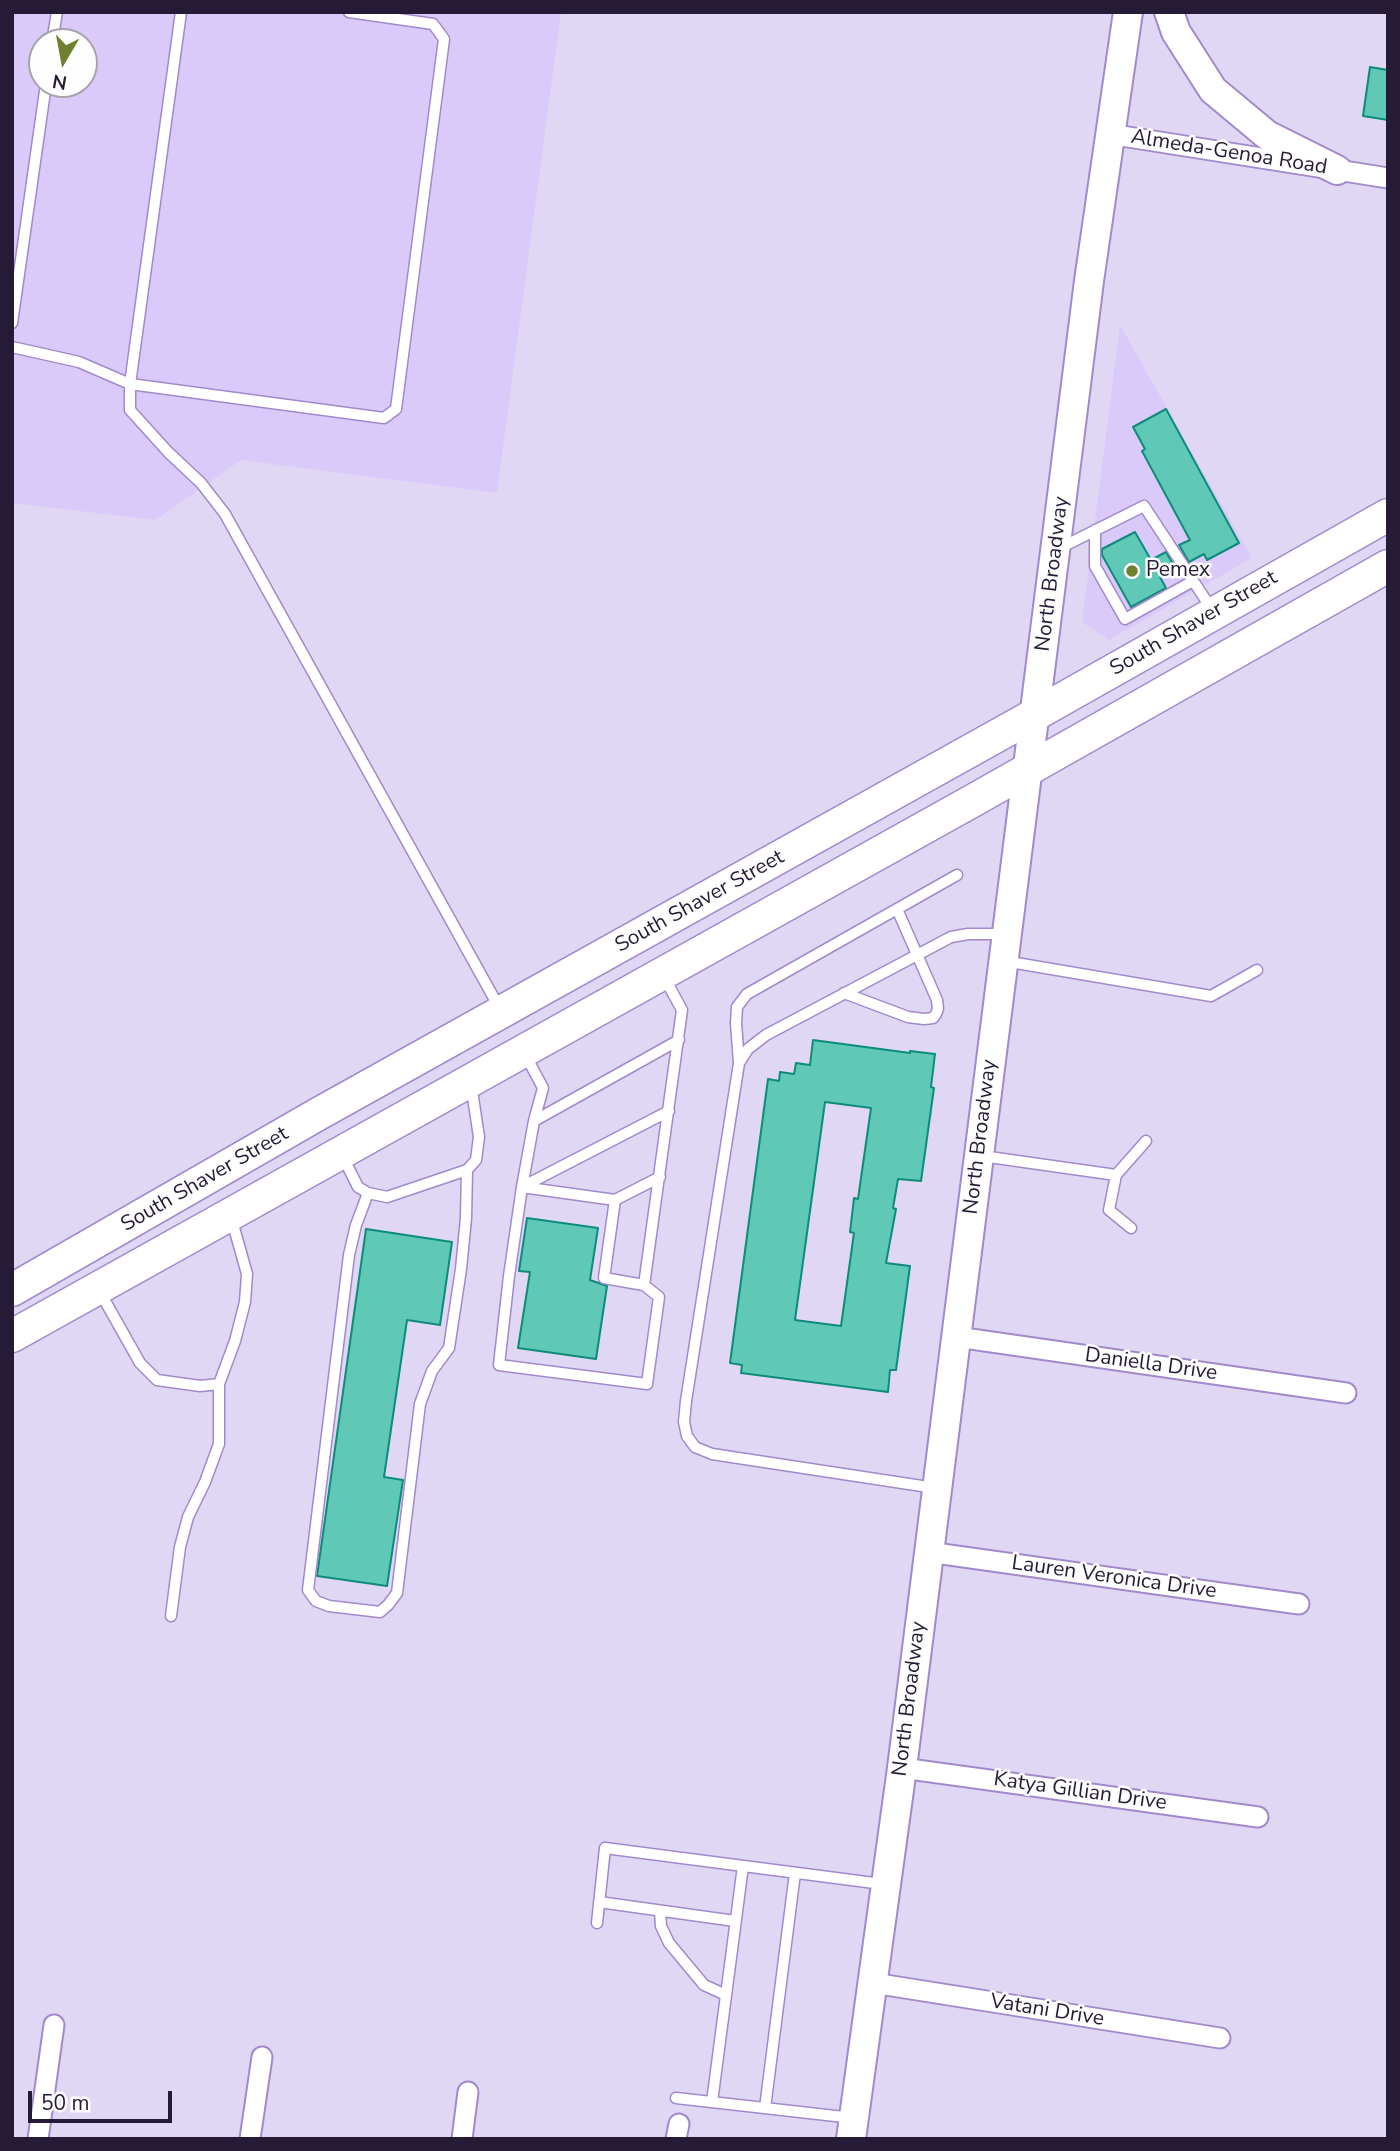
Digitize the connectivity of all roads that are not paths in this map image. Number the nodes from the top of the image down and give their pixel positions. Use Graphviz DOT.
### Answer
graph roads {
  1 [pos="181,12"];
  2 [pos="349,12"];
  3 [pos="1128,12"];
  4 [pos="1170,12"];
  5 [pos="45,98"];
  6 [pos="1109,134"];
  7 [pos="1337,170"];
  8 [pos="1388,178"];
  9 [pos="12,323"];
  10 [pos="12,347"];
  11 [pos="130,384"];
  12 [pos="1388,515"];
  13 [pos="1095,530"];
  14 [pos="1348,537"];
  15 [pos="1056,549"];
  16 [pos="1378,571"];
  17 [pos="1193,581"];
  18 [pos="1214,613"];
  19 [pos="1036,714"];
  20 [pos="1029,769"];
  21 [pos="957,875"];
  22 [pos="897,909"];
  23 [pos="1006,948"];
  24 [pos="917,956"];
  25 [pos="1257,970"];
  26 [pos="663,973"];
  27 [pos="844,993"];
  28 [pos="502,1012"];
  29 [pos="679,1040"];
  30 [pos="523,1051"];
  31 [pos="739,1063"];
  32 [pos="471,1080"];
  33 [pos="669,1111"];
  34 [pos="320,1113"];
  35 [pos="534,1121"];
  36 [pos="1146,1141"];
  37 [pos="341,1153"];
  38 [pos="978,1156"];
  39 [pos="467,1170"];
  40 [pos="1116,1175"];
  41 [pos="660,1177"];
  42 [pos="522,1187"];
  43 [pos="368,1194"];
  44 [pos="615,1200"];
  45 [pos="230,1215"];
  46 [pos="1131,1228"];
  47 [pos="79,1252"];
  48 [pos="644,1285"];
  49 [pos="98,1288"];
  50 [pos="12,1290"];
  51 [pos="12,1336"];
  52 [pos="957,1337"];
  53 [pos="219,1384"];
  54 [pos="1346,1393"];
  55 [pos="937,1489"];
  56 [pos="928,1552"];
  57 [pos="1299,1604"];
  58 [pos="171,1616"];
  59 [pos="902,1768"];
  60 [pos="1258,1817"];
  61 [pos="743,1866"];
  62 [pos="795,1873"];
  63 [pos="886,1885"];
  64 [pos="599,1902"];
  65 [pos="660,1911"];
  66 [pos="736,1921"];
  67 [pos="597,1923"];
  68 [pos="873,1983"];
  69 [pos="726,1995"];
  70 [pos="54,2025"];
  71 [pos="1220,2038"];
  72 [pos="262,2057"];
  73 [pos="468,2092"];
  74 [pos="676,2098"];
  75 [pos="712,2102"];
  76 [pos="765,2108"];
  77 [pos="853,2129"];
  78 [pos="37,2139"];
  79 [pos="250,2139"];
  80 [pos="462,2139"];
  1 -- 11 [label="lane"];
  2 -- 11 [label="lane"];
  3 -- 6 [label="street, Almeda-Genoa Road"];
  4 -- 7 [label="street"];
  5 -- 9 [label="lane"];
  6 -- 7 [label="street, Almeda-Genoa Road"];
  6 -- 15 [label="street, North Broadway"];
  7 -- 8 [label="street, Almeda-Genoa Road"];
  10 -- 11 [label="lane"];
  11 -- 28 [label="lane"];
  12 -- 14 [label="main road, South Shaver Street"];
  13 -- 15 [label="lane"];
  13 -- 17 [label="lane"];
  13 -- 17 [label="lane"];
  14 -- 16 [label="main road"];
  14 -- 18 [label="main road, South Shaver Street"];
  15 -- 19 [label="street, North Broadway"];
  16 -- 20 [label="main road, South Shaver Street"];
  17 -- 18 [label="lane"];
  18 -- 19 [label="main road, South Shaver Street"];
  19 -- 20 [label="street, North Broadway"];
  19 -- 28 [label="main road, South Shaver Street"];
  20 -- 23 [label="street, North Broadway"];
  20 -- 26 [label="main road, South Shaver Street"];
  21 -- 22 [label="lane"];
  22 -- 24 [label="lane"];
  22 -- 31 [label="lane"];
  23 -- 24 [label="lane"];
  23 -- 25 [label="lane"];
  23 -- 38 [label="street, North Broadway"];
  24 -- 27 [label="lane"];
  24 -- 27 [label="lane"];
  26 -- 29 [label="lane"];
  26 -- 30 [label="main road, South Shaver Street"];
  27 -- 31 [label="lane"];
  28 -- 30 [label="main road"];
  28 -- 34 [label="main road, South Shaver Street"];
  29 -- 33 [label="lane"];
  29 -- 35 [label="lane"];
  30 -- 32 [label="main road, South Shaver Street"];
  30 -- 35 [label="lane"];
  31 -- 55 [label="lane"];
  32 -- 37 [label="main road, South Shaver Street"];
  32 -- 39 [label="lane"];
  33 -- 41 [label="lane"];
  33 -- 42 [label="lane"];
  34 -- 37 [label="main road"];
  34 -- 47 [label="main road, South Shaver Street"];
  35 -- 42 [label="lane"];
  36 -- 40 [label="lane"];
  37 -- 43 [label="lane"];
  37 -- 45 [label="main road, South Shaver Street"];
  38 -- 40 [label="lane"];
  38 -- 52 [label="street, North Broadway"];
  39 -- 43 [label="lane"];
  39 -- 43 [label="lane"];
  40 -- 46 [label="lane"];
  41 -- 44 [label="lane"];
  41 -- 48 [label="lane"];
  42 -- 44 [label="lane"];
  42 -- 48 [label="lane"];
  44 -- 48 [label="lane"];
  45 -- 49 [label="main road, South Shaver Street"];
  45 -- 53 [label="lane"];
  47 -- 49 [label="main road"];
  47 -- 50 [label="main road, South Shaver Street"];
  49 -- 51 [label="main road, South Shaver Street"];
  49 -- 53 [label="lane"];
  52 -- 54 [label="street, Daniella Drive"];
  52 -- 55 [label="street, North Broadway"];
  53 -- 58 [label="lane"];
  55 -- 56 [label="street, North Broadway"];
  56 -- 57 [label="street, Lauren Veronica Drive"];
  56 -- 59 [label="street, North Broadway"];
  59 -- 60 [label="street, Katya Gillian Drive"];
  59 -- 63 [label="street, North Broadway"];
  61 -- 62 [label="lane"];
  61 -- 64 [label="lane"];
  61 -- 66 [label="lane"];
  62 -- 63 [label="lane"];
  62 -- 76 [label="lane"];
  63 -- 68 [label="street, North Broadway"];
  64 -- 65 [label="lane"];
  64 -- 67 [label="lane"];
  65 -- 66 [label="lane"];
  65 -- 69 [label="lane"];
  66 -- 69 [label="lane"];
  68 -- 71 [label="street, Vatani Drive"];
  68 -- 77 [label="street, North Broadway"];
  69 -- 75 [label="lane"];
  70 -- 78 [label="street"];
  72 -- 79 [label="street"];
  73 -- 80 [label="street"];
  74 -- 75 [label="lane"];
  75 -- 76 [label="lane"];
  76 -- 77 [label="lane"];
}
